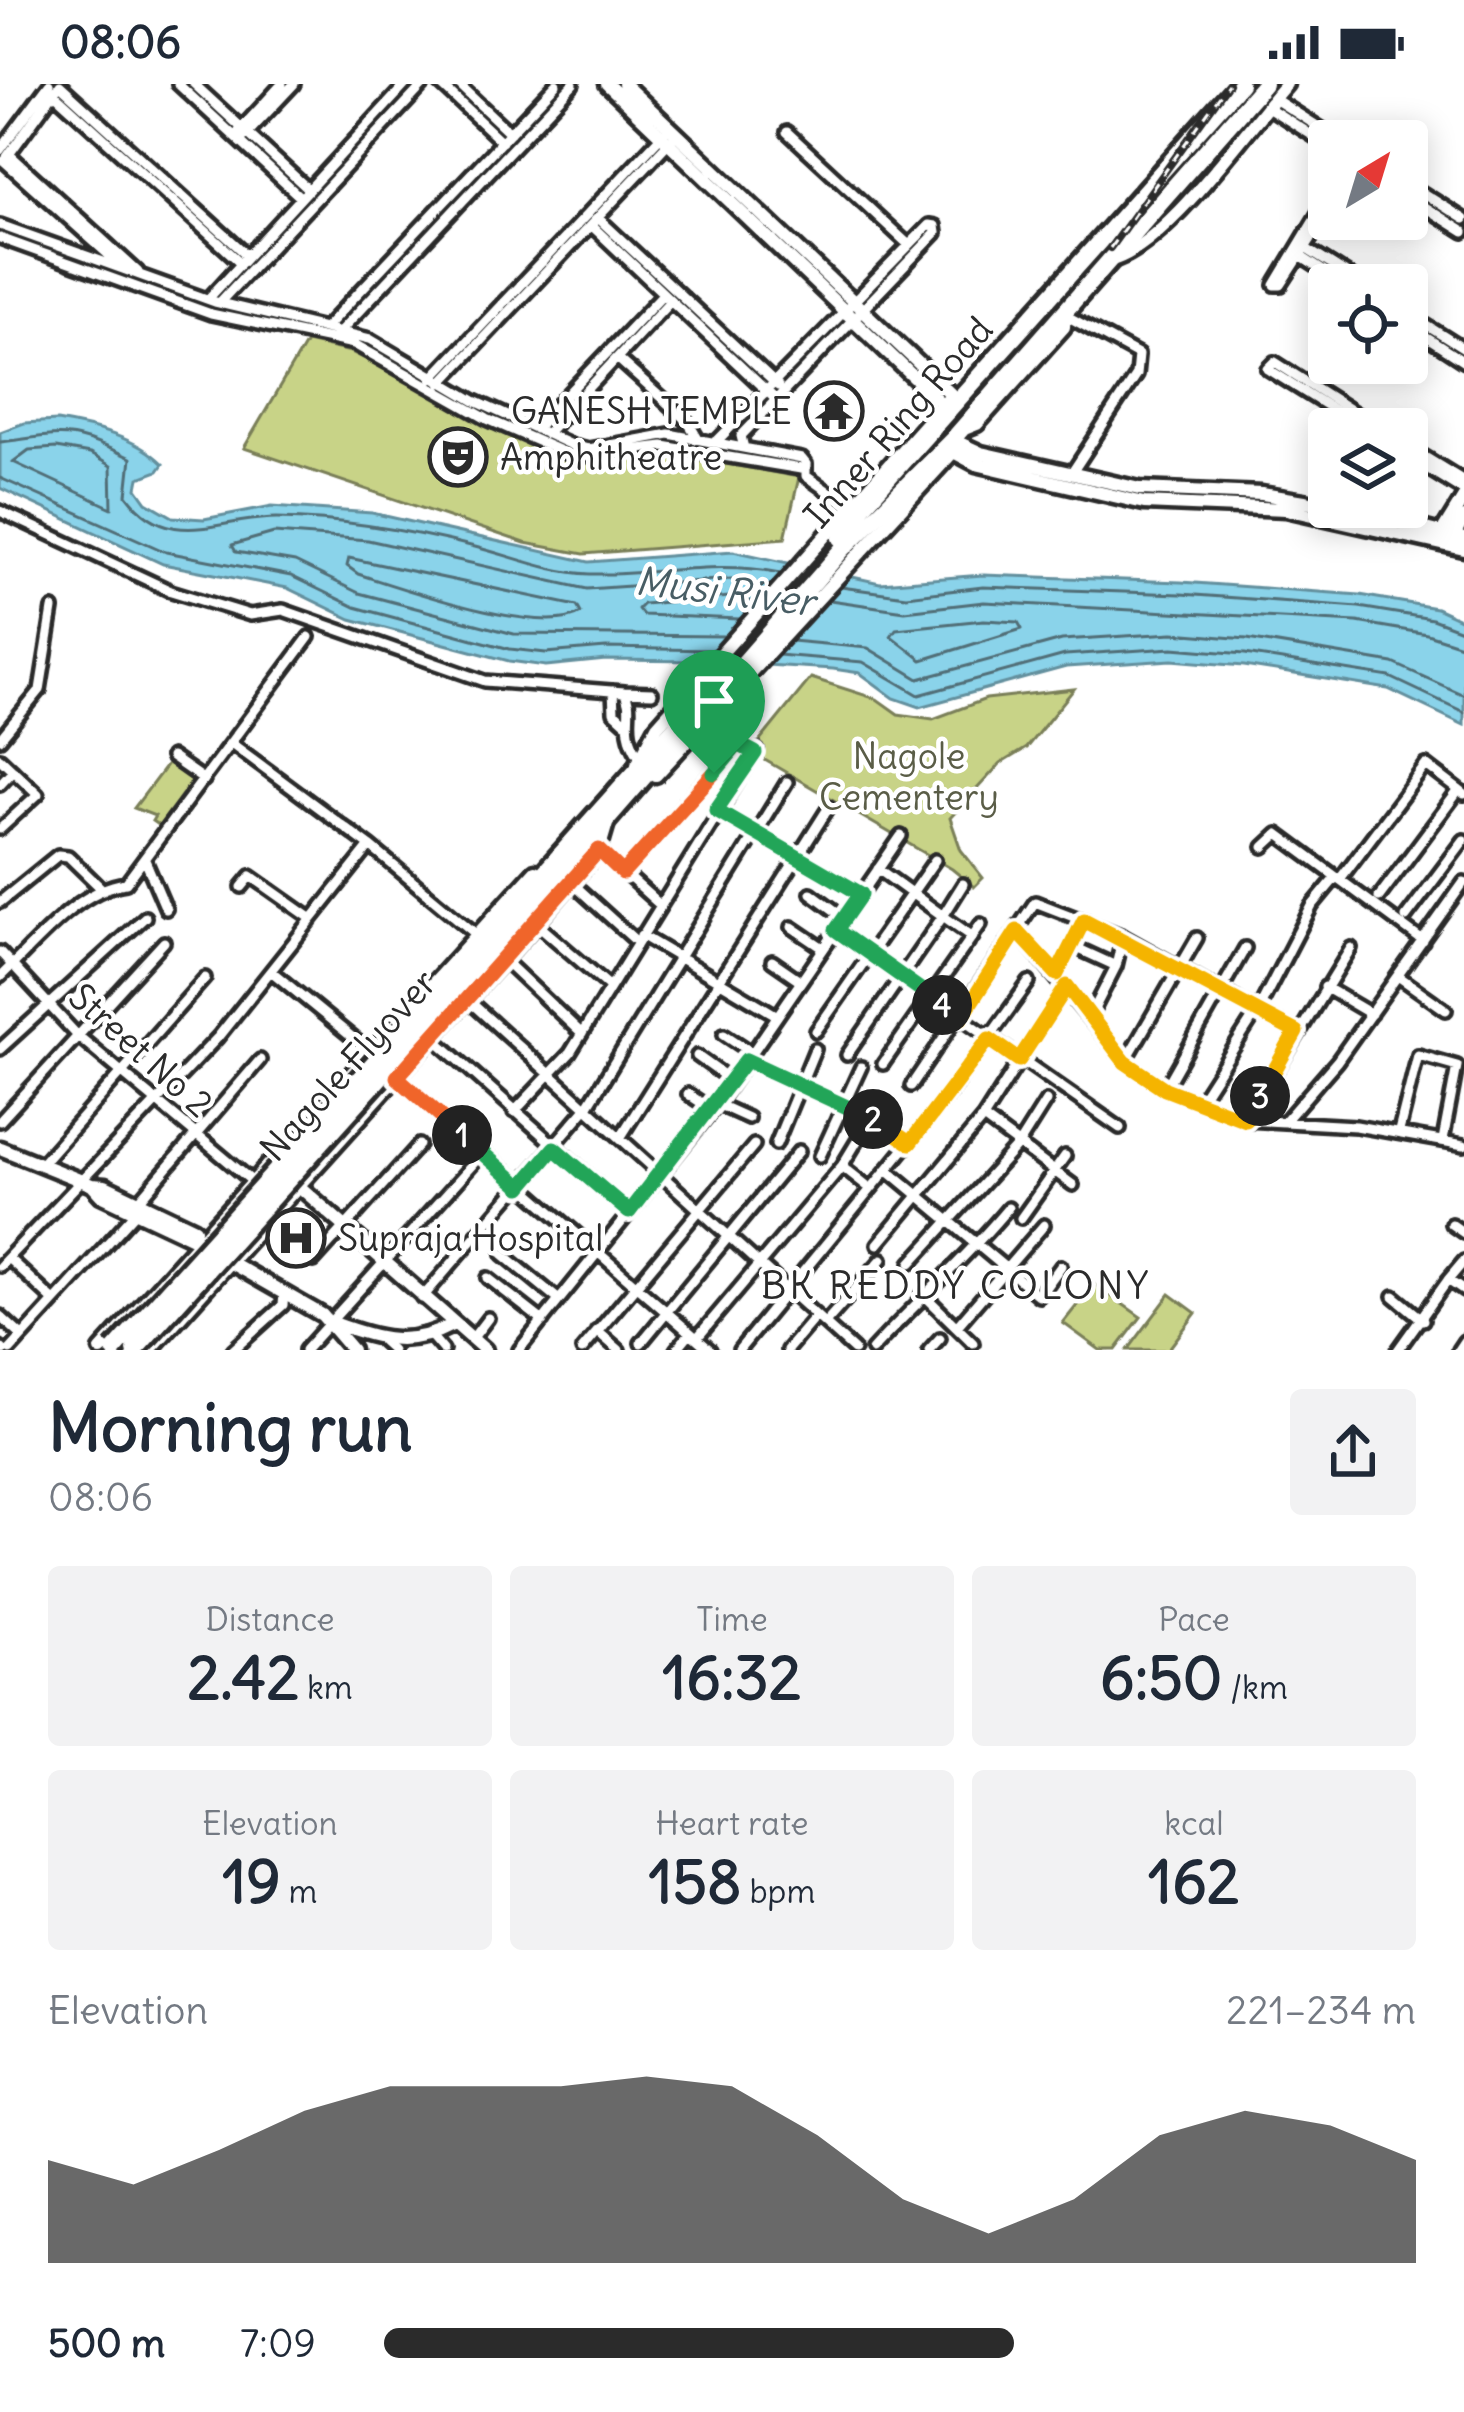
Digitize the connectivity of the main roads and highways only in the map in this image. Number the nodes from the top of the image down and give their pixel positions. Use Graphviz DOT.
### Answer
graph roads {
  1 [pos="1235,88"];
  2 [pos="1268,96"];
  3 [pos="1212,129"];
  4 [pos="731,672"];
  5 [pos="608,821"];
  6 [pos="558,856"];
  7 [pos="417,1035"];
  8 [pos="115,1350"];
  9 [pos="135,1350"];
  1 -- 3 [label="highway, Inner Ring Road"];
  2 -- 3 [label="highway, Inner Ring Road"];
  3 -- 4 [label="highway, Inner Ring Road"];
  3 -- 4 [label="highway, Inner Ring Road"];
  4 -- 5 [label="highway, Inner Ring Road"];
  4 -- 6 [label="highway, Inner Ring Road"];
  5 -- 7 [label="highway, Nagole Flyover"];
  6 -- 7 [label="highway, Nagole Flyover"];
  7 -- 8 [label="highway, Nagole Flyover, bridge"];
  7 -- 9 [label="highway, Nagole Flyover, bridge"];
}
